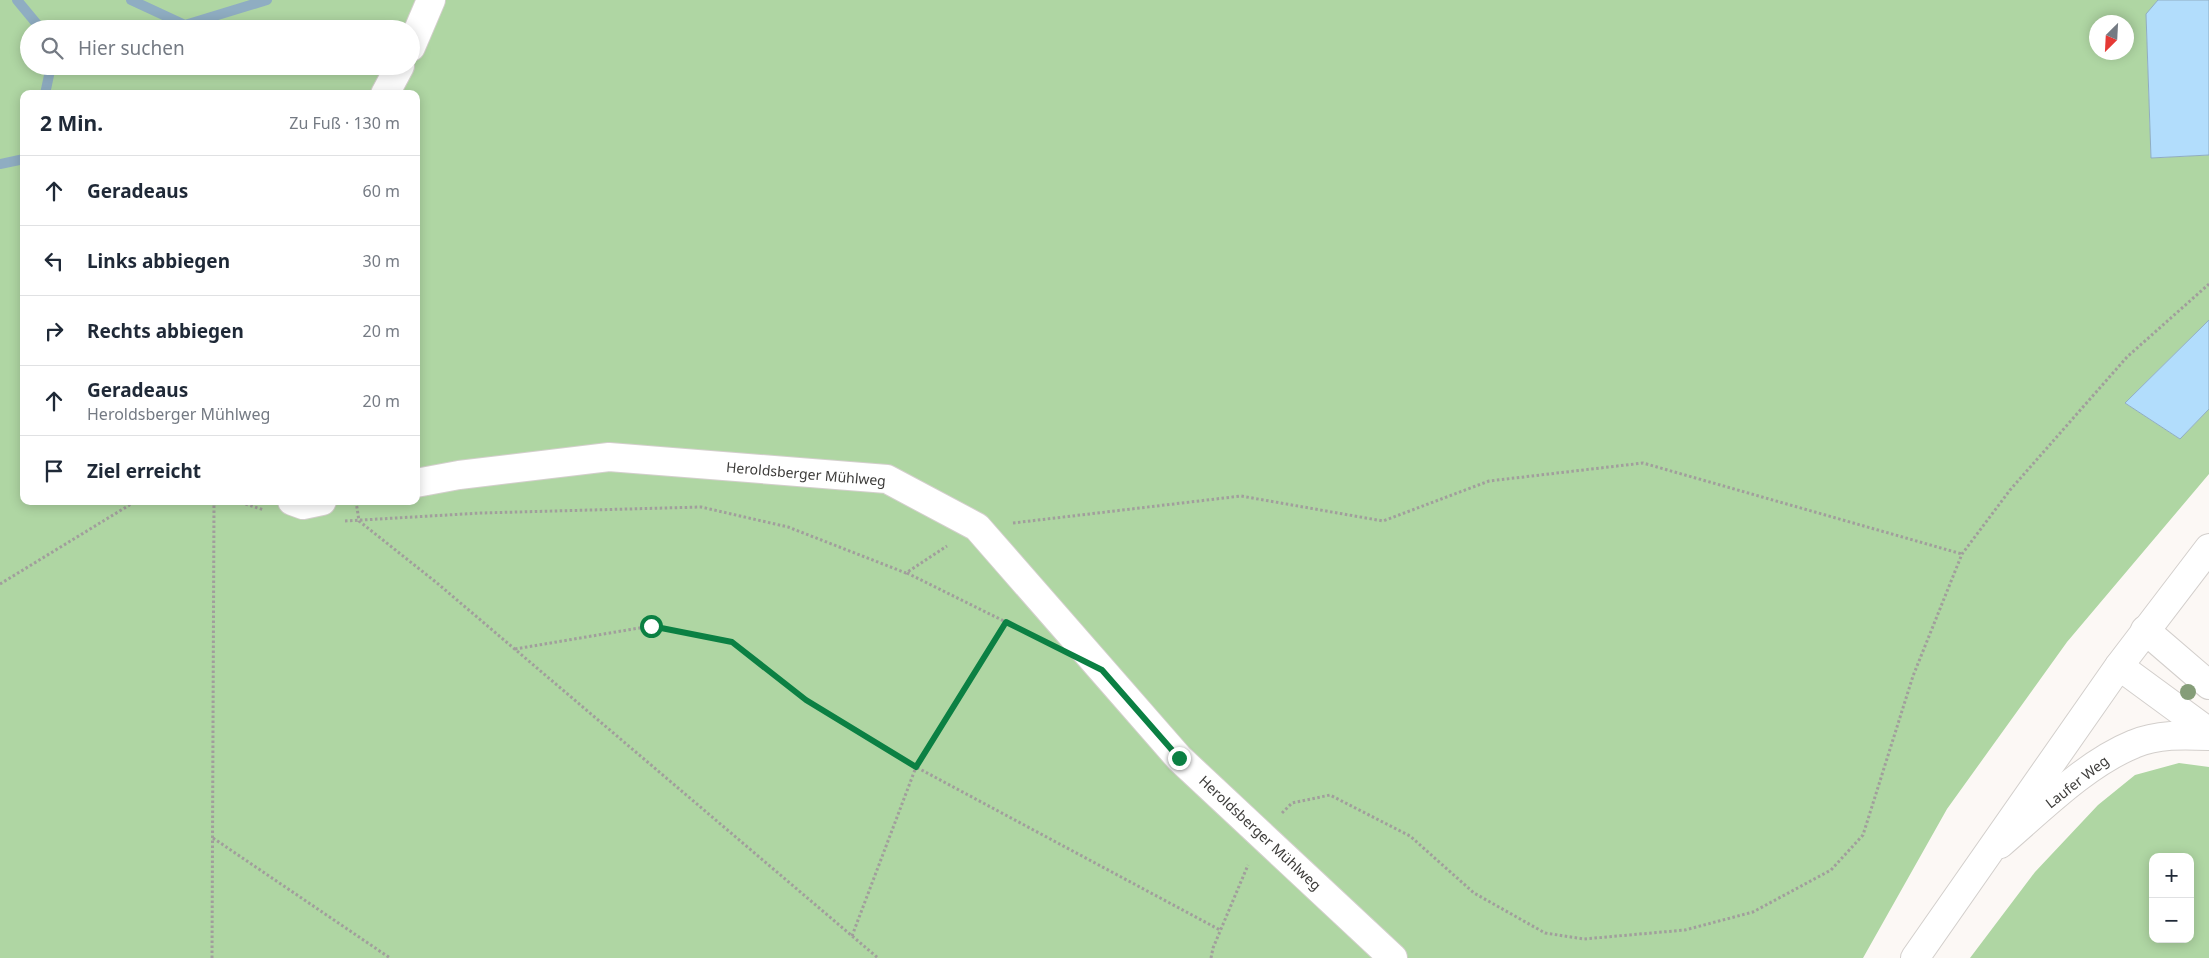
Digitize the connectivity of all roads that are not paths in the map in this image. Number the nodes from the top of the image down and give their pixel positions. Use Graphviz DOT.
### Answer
graph roads {
  1 [pos="430,0"];
  2 [pos="420,25"];
  3 [pos="395,75"];
  4 [pos="387,90"];
  5 [pos="420,482"];
  6 [pos="303,505"];
  7 [pos="282,507"];
  8 [pos="2209,548"];
  9 [pos="2145,630"];
  10 [pos="2119,666"];
  11 [pos="2209,686"];
  12 [pos="2209,732"];
  13 [pos="2209,736"];
  14 [pos="1987,854"];
  15 [pos="1394,958"];
  16 [pos="1916,958"];
  1 -- 2 [label="street"];
  3 -- 4 [label="street"];
  5 -- 15 [label="street, Heroldsberger Mühlweg"];
  6 -- 7 [label="street"];
  8 -- 9 [label="street"];
  9 -- 10 [label="street"];
  9 -- 11 [label="street"];
  10 -- 12 [label="street"];
  10 -- 14 [label="street"];
  13 -- 14 [label="street, Laufer Weg"];
  14 -- 16 [label="street"];
}
